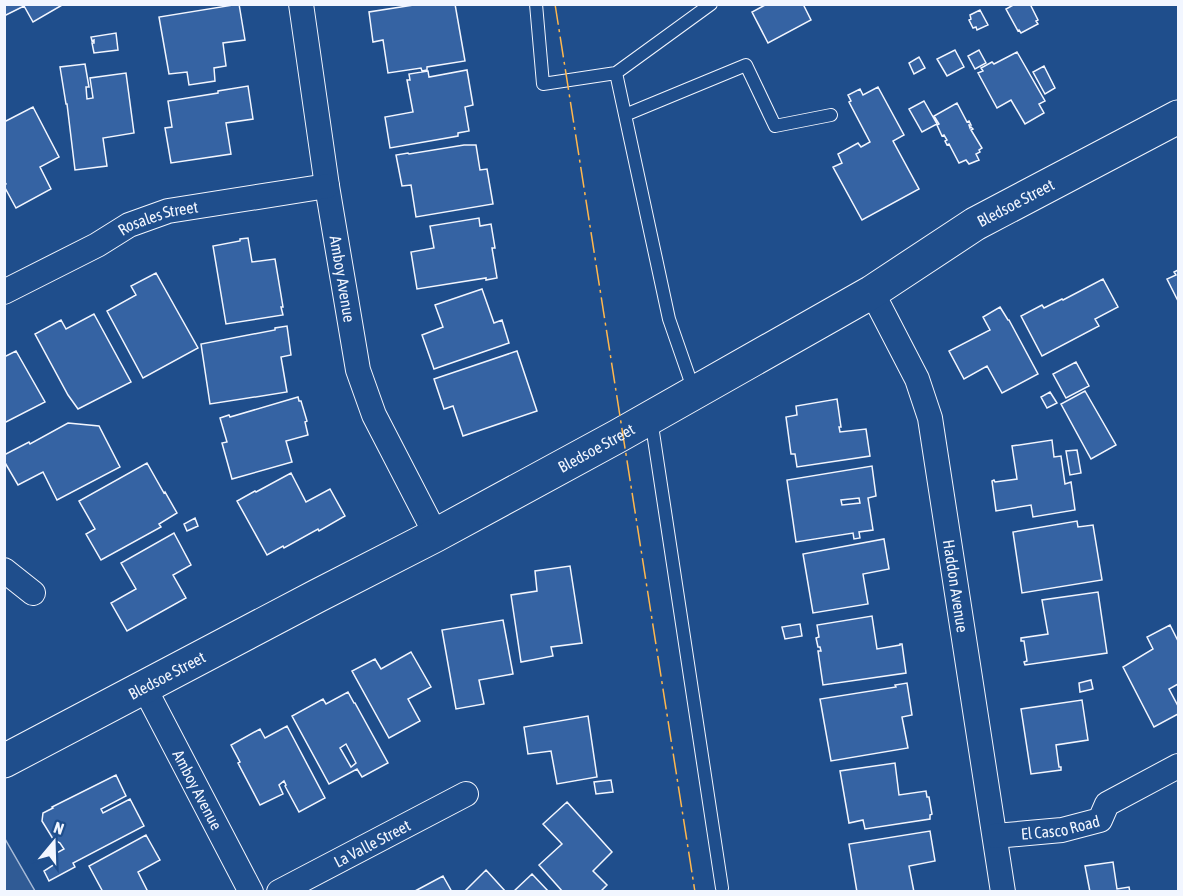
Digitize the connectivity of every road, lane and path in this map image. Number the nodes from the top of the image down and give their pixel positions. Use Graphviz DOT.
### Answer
graph roads {
  1 [pos="301,4"];
  2 [pos="536,4"];
  3 [pos="711,4"];
  4 [pos="616,73"];
  5 [pos="625,115"];
  6 [pos="831,116"];
  7 [pos="1179,117"];
  8 [pos="327,186"];
  9 [pos="4,292"];
  10 [pos="872,292"];
  11 [pos="695,392"];
  12 [pos="651,417"];
  13 [pos="436,535"];
  14 [pos="4,570"];
  15 [pos="33,593"];
  16 [pos="144,687"];
  17 [pos="4,761"];
  18 [pos="1179,766"];
  19 [pos="466,794"];
  20 [pos="995,836"];
  21 [pos="722,888"];
  22 [pos="251,891"];
  23 [pos="279,891"];
  24 [pos="1004,891"];
  1 -- 8 [label="street, Amboy Avenue"];
  2 -- 4 [label="lane"];
  3 -- 4 [label="lane"];
  4 -- 5 [label="lane"];
  5 -- 6 [label="lane"];
  5 -- 11 [label="lane"];
  7 -- 10 [label="street, Bledsoe Street"];
  8 -- 9 [label="street, Rosales Street"];
  8 -- 13 [label="street, Amboy Avenue"];
  10 -- 11 [label="street, Bledsoe Street"];
  10 -- 20 [label="street, Haddon Avenue"];
  11 -- 12 [label="street, Bledsoe Street"];
  12 -- 13 [label="street, Bledsoe Street"];
  12 -- 21 [label="lane"];
  13 -- 16 [label="street, Bledsoe Street"];
  14 -- 15 [label="street"];
  16 -- 17 [label="street, Bledsoe Street"];
  16 -- 22 [label="street, Amboy Avenue"];
  18 -- 20 [label="street, El Casco Road"];
  19 -- 23 [label="street, La Valle Street"];
  20 -- 24 [label="street, Haddon Avenue"];
}
